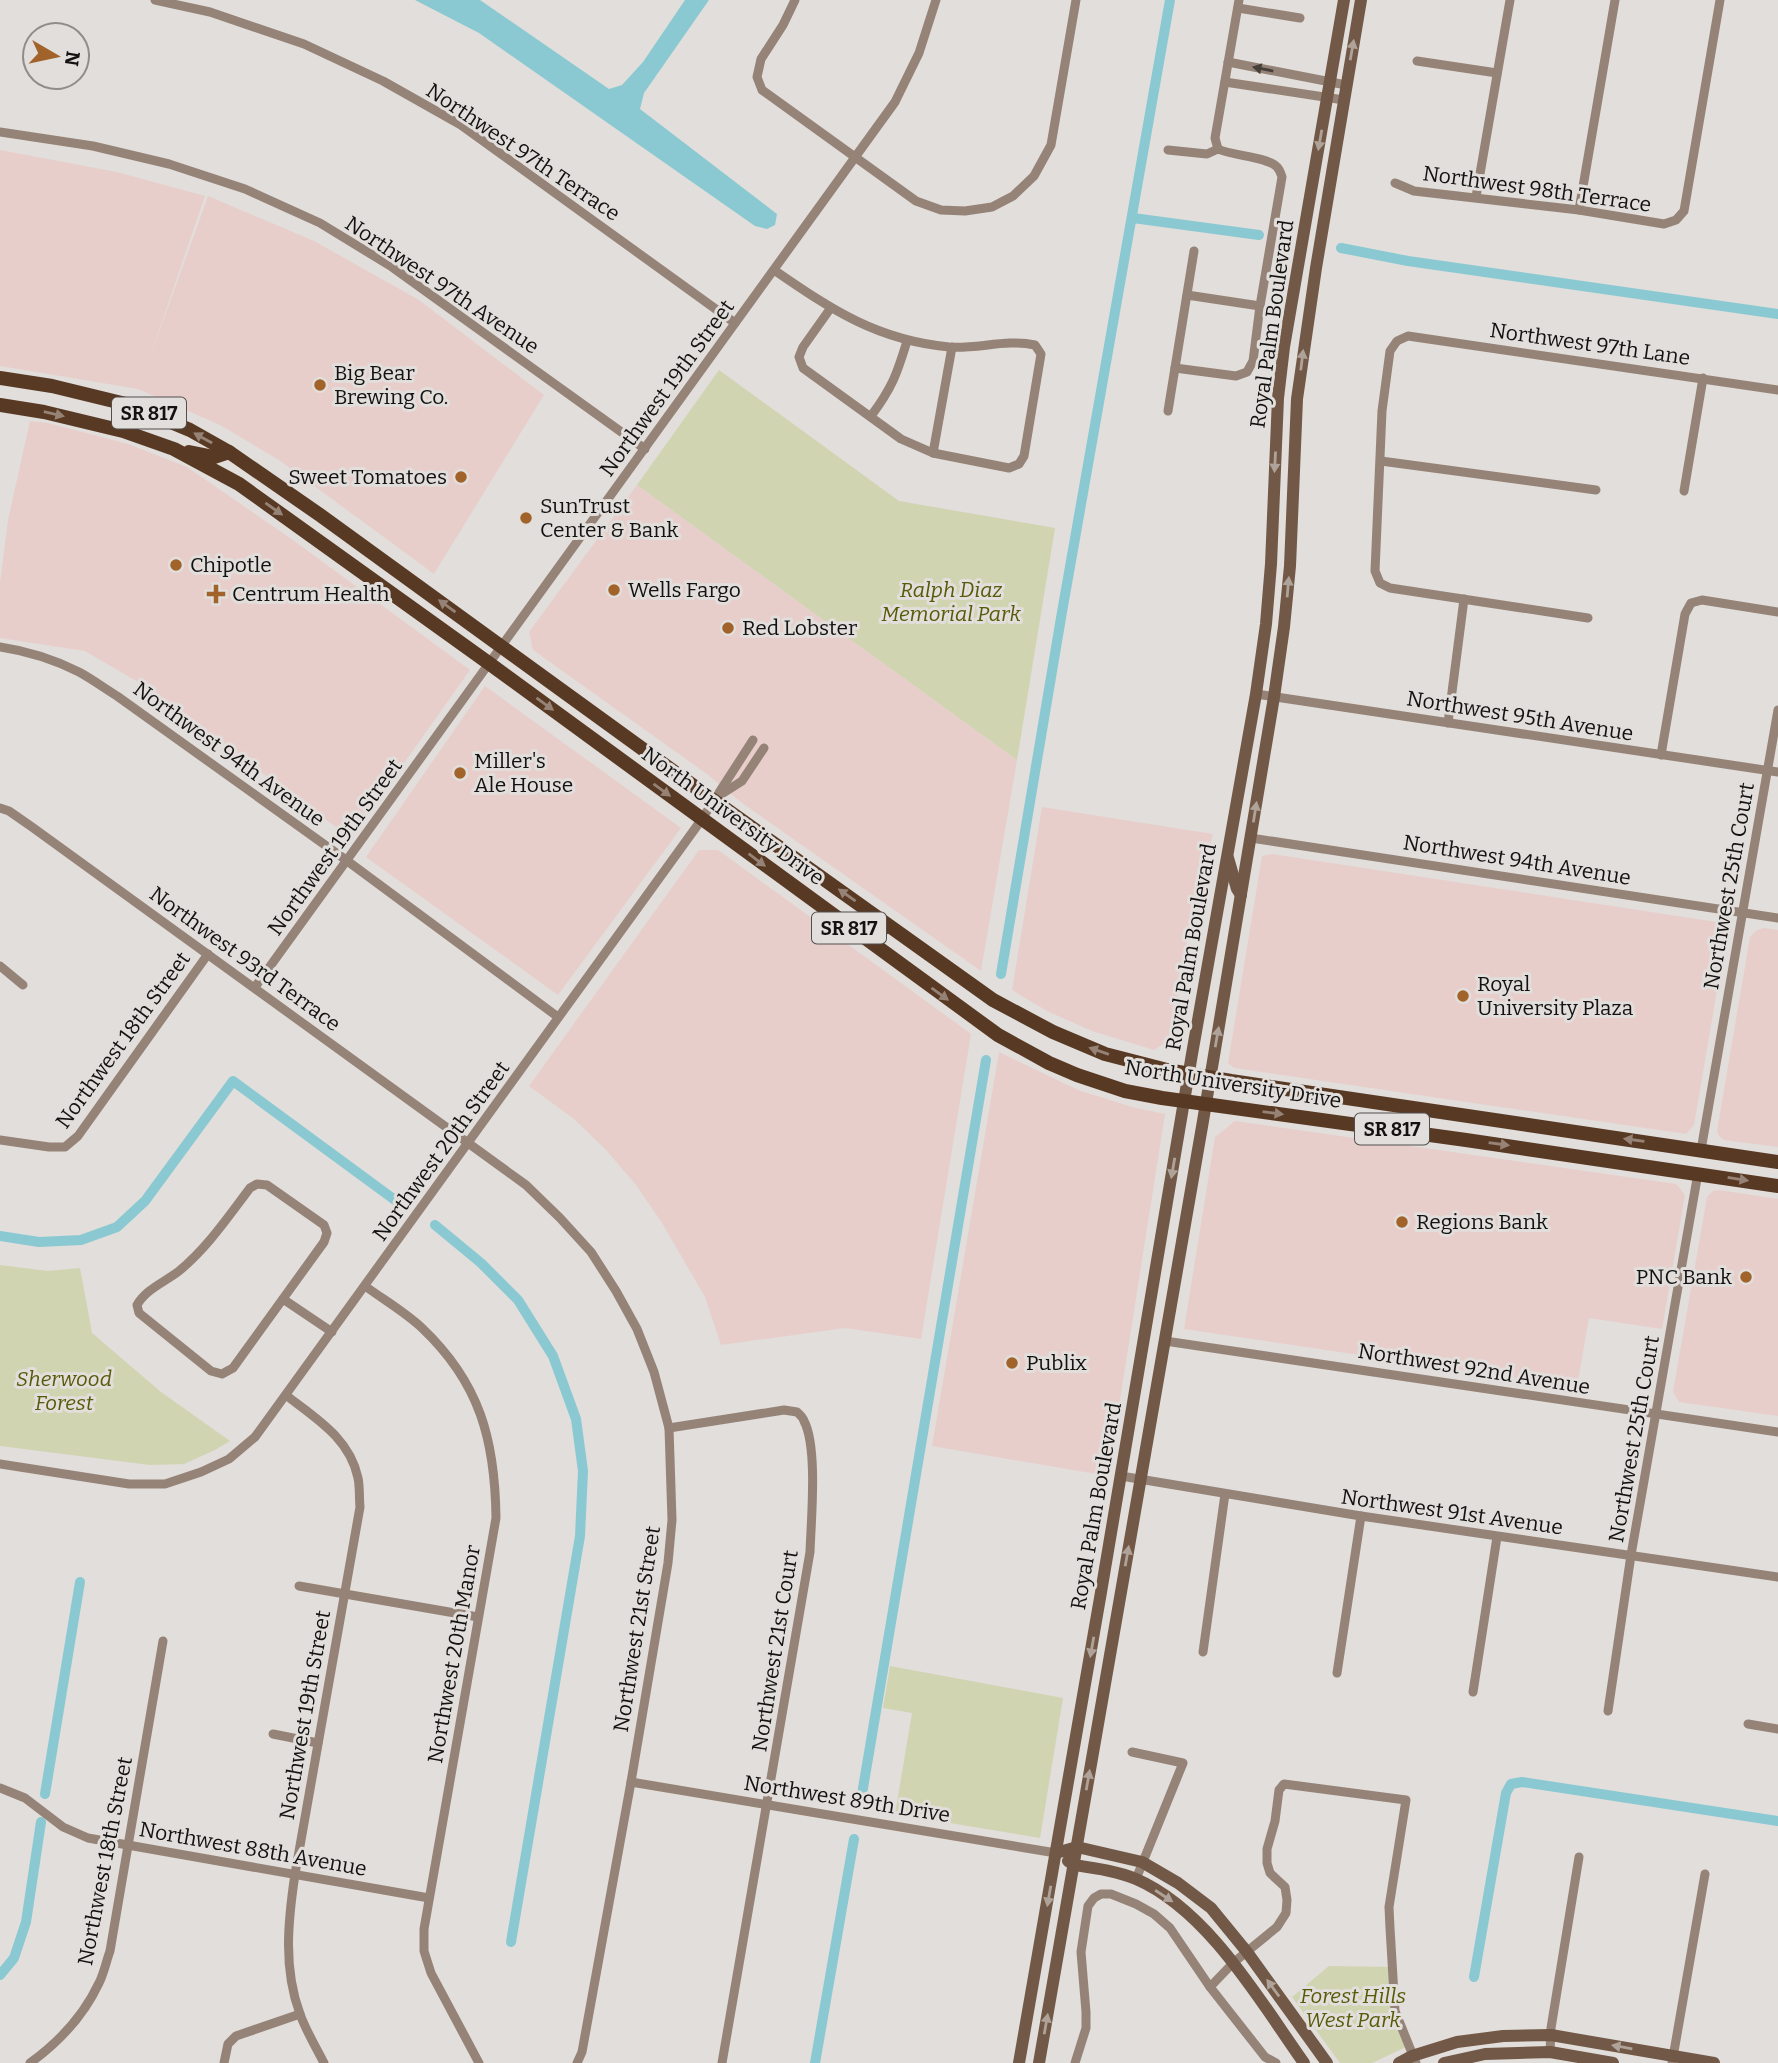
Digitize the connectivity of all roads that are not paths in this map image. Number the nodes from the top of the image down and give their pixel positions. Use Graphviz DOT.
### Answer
graph roads {
  1 [pos="155,0"];
  2 [pos="795,0"];
  3 [pos="936,0"];
  4 [pos="1076,0"];
  5 [pos="1344,0"];
  6 [pos="1361,0"];
  7 [pos="1510,0"];
  8 [pos="1615,0"];
  9 [pos="1720,0"];
  10 [pos="1238,4"];
  11 [pos="1300,18"];
  12 [pos="1417,61"];
  13 [pos="1228,62"];
  14 [pos="1497,73"];
  15 [pos="1225,82"];
  16 [pos="1331,82"];
  17 [pos="1346,85"];
  18 [pos="1328,97"];
  19 [pos="1344,100"];
  20 [pos="0,132"];
  21 [pos="1218,149"];
  22 [pos="1168,150"];
  23 [pos="855,159"];
  24 [pos="1395,183"];
  25 [pos="1476,197"];
  26 [pos="1579,210"];
  27 [pos="1194,251"];
  28 [pos="774,270"];
  29 [pos="1187,295"];
  30 [pos="1260,306"];
  31 [pos="830,309"];
  32 [pos="735,323"];
  33 [pos="907,341"];
  34 [pos="952,347"];
  35 [pos="1175,368"];
  36 [pos="0,378"];
  37 [pos="1703,378"];
  38 [pos="1778,390"];
  39 [pos="0,405"];
  40 [pos="1168,411"];
  41 [pos="871,416"];
  42 [pos="174,449"];
  43 [pos="645,449"];
  44 [pos="229,452"];
  45 [pos="933,453"];
  46 [pos="1381,461"];
  47 [pos="216,472"];
  48 [pos="281,488"];
  49 [pos="1597,490"];
  50 [pos="1684,491"];
  51 [pos="1464,599"];
  52 [pos="1778,612"];
  53 [pos="1588,618"];
  54 [pos="503,646"];
  55 [pos="0,647"];
  56 [pos="490,664"];
  57 [pos="1256,694"];
  58 [pos="1274,697"];
  59 [pos="1778,710"];
  60 [pos="1448,723"];
  61 [pos="753,740"];
  62 [pos="764,748"];
  63 [pos="1661,755"];
  64 [pos="1766,770"];
  65 [pos="1778,772"];
  66 [pos="713,800"];
  67 [pos="0,808"];
  68 [pos="702,819"];
  69 [pos="1251,838"];
  70 [pos="1227,854"];
  71 [pos="346,860"];
  72 [pos="1241,895"];
  73 [pos="1742,913"];
  74 [pos="1778,918"];
  75 [pos="845,925"];
  76 [pos="899,932"];
  77 [pos="208,954"];
  78 [pos="0,966"];
  79 [pos="23,985"];
  80 [pos="255,987"];
  81 [pos="558,1017"];
  82 [pos="1189,1074"];
  83 [pos="1210,1077"];
  84 [pos="1184,1101"];
  85 [pos="1206,1104"];
  86 [pos="0,1140"];
  87 [pos="468,1142"];
  88 [pos="1701,1150"];
  89 [pos="1771,1161"];
  90 [pos="1643,1166"];
  91 [pos="1698,1173"];
  92 [pos="1778,1186"];
  93 [pos="365,1286"];
  94 [pos="283,1299"];
  95 [pos="332,1332"];
  96 [pos="1165,1341"];
  97 [pos="287,1396"];
  98 [pos="1655,1414"];
  99 [pos="669,1428"];
  100 [pos="1778,1432"];
  101 [pos="0,1464"];
  102 [pos="1121,1476"];
  103 [pos="1140,1480"];
  104 [pos="1225,1494"];
  105 [pos="1361,1516"];
  106 [pos="1497,1537"];
  107 [pos="1631,1555"];
  108 [pos="1778,1577"];
  109 [pos="299,1586"];
  110 [pos="344,1593"];
  111 [pos="478,1617"];
  112 [pos="163,1641"];
  113 [pos="1203,1652"];
  114 [pos="1337,1673"];
  115 [pos="1473,1692"];
  116 [pos="1608,1711"];
  117 [pos="1748,1724"];
  118 [pos="1778,1729"];
  119 [pos="273,1734"];
  120 [pos="318,1742"];
  121 [pos="1132,1752"];
  122 [pos="631,1782"];
  123 [pos="0,1788"];
  124 [pos="767,1806"];
  125 [pos="127,1845"];
  126 [pos="1077,1847"];
  127 [pos="1056,1853"];
  128 [pos="1579,1857"];
  129 [pos="1142,1863"];
  130 [pos="1074,1865"];
  131 [pos="295,1874"];
  132 [pos="1705,1874"];
  133 [pos="1136,1879"];
  134 [pos="429,1898"];
  135 [pos="1247,1952"];
  136 [pos="1233,1963"];
  137 [pos="1210,1987"];
  138 [pos="300,2014"];
  139 [pos="1551,2035"];
  140 [pos="1550,2052"];
  141 [pos="1673,2059"];
  142 [pos="1414,2060"];
  143 [pos="32,2063"];
  144 [pos="224,2063"];
  145 [pos="324,2063"];
  146 [pos="479,2063"];
  147 [pos="577,2063"];
  148 [pos="722,2063"];
  149 [pos="1019,2063"];
  150 [pos="1039,2063"];
  151 [pos="1075,2063"];
  152 [pos="1276,2063"];
  153 [pos="1304,2063"];
  154 [pos="1327,2063"];
  155 [pos="1399,2063"];
  156 [pos="1444,2063"];
  157 [pos="1613,2063"];
  158 [pos="1714,2063"];
  1 -- 32 [label="street, Northwest 97th Terrace"];
  2 -- 23 [label="street"];
  3 -- 23 [label="street, Northwest 19th Street"];
  4 -- 23 [label="street"];
  5 -- 16 [label="main road, Royal Palm Boulevard"];
  17 -- 6 [label="main road, Royal Palm Boulevard, one-way"];
  7 -- 14 [label="street"];
  8 -- 26 [label="street"];
  9 -- 26 [label="street, Northwest 98th Terrace"];
  10 -- 11 [label="street"];
  10 -- 13 [label="street"];
  12 -- 14 [label="street"];
  13 -- 15 [label="street"];
  16 -- 13 [label="street, one-way"];
  14 -- 25 [label="street"];
  15 -- 18 [label="street"];
  15 -- 21 [label="street"];
  16 -- 17 [label="street"];
  16 -- 18 [label="main road, Royal Palm Boulevard"];
  17 -- 19 [label="main road, Royal Palm Boulevard"];
  18 -- 19 [label="street"];
  18 -- 57 [label="main road, Royal Palm Boulevard, one-way"];
  58 -- 19 [label="main road, Royal Palm Boulevard, one-way"];
  20 -- 43 [label="street, Northwest 97th Avenue"];
  21 -- 22 [label="street"];
  21 -- 30 [label="street"];
  23 -- 28 [label="street, Northwest 19th Street"];
  24 -- 25 [label="street, Northwest 98th Terrace"];
  25 -- 26 [label="street, Northwest 98th Terrace"];
  27 -- 29 [label="street"];
  28 -- 31 [label="street"];
  28 -- 32 [label="street, Northwest 19th Street"];
  29 -- 30 [label="street"];
  29 -- 35 [label="street"];
  30 -- 35 [label="street"];
  31 -- 33 [label="street"];
  31 -- 41 [label="street"];
  32 -- 43 [label="street, Northwest 19th Street"];
  33 -- 34 [label="street"];
  33 -- 41 [label="street"];
  34 -- 45 [label="street"];
  34 -- 45 [label="street"];
  35 -- 40 [label="street"];
  44 -- 36 [label="main road, North University Drive / SR 817, one-way"];
  37 -- 38 [label="street, Northwest 97th Lane"];
  37 -- 46 [label="street, Northwest 97th Lane"];
  37 -- 50 [label="street"];
  39 -- 42 [label="main road, North University Drive / SR 817, one-way"];
  41 -- 45 [label="street"];
  42 -- 44 [label="main road"];
  42 -- 47 [label="main road, North University Drive / SR 817"];
  43 -- 54 [label="street, Northwest 19th Street"];
  44 -- 48 [label="main road, North University Drive / SR 817"];
  46 -- 49 [label="street"];
  46 -- 51 [label="street"];
  47 -- 48 [label="main road"];
  47 -- 56 [label="main road, North University Drive / SR 817, one-way"];
  54 -- 48 [label="main road, North University Drive / SR 817, one-way"];
  51 -- 53 [label="street"];
  51 -- 60 [label="street"];
  52 -- 63 [label="street"];
  54 -- 56 [label="street, Northwest 19th Street"];
  54 -- 66 [label="main road, North University Drive / SR 817"];
  55 -- 71 [label="street, Northwest 94th Avenue"];
  56 -- 68 [label="main road, North University Drive / SR 817, one-way"];
  56 -- 71 [label="street, Northwest 19th Street"];
  57 -- 58 [label="street, Northwest 95th Avenue"];
  57 -- 70 [label="main road, Royal Palm Boulevard"];
  58 -- 60 [label="street, Northwest 95th Avenue"];
  69 -- 58 [label="main road, Royal Palm Boulevard, one-way"];
  59 -- 64 [label="street, Northwest 25th Court"];
  60 -- 63 [label="street, Northwest 95th Avenue"];
  61 -- 66 [label="street, Northwest 20th Street"];
  62 -- 66 [label="street, Northwest 20th Street"];
  63 -- 64 [label="street, Northwest 95th Avenue"];
  64 -- 65 [label="street, Northwest 95th Avenue"];
  64 -- 73 [label="street, Northwest 25th Court"];
  66 -- 68 [label="street, Northwest 20th Street"];
  76 -- 66 [label="main road, North University Drive / SR 817, one-way"];
  67 -- 77 [label="street, Northwest 93rd Terrace"];
  68 -- 75 [label="main road, North University Drive / SR 817, one-way"];
  68 -- 81 [label="street, Northwest 20th Street"];
  69 -- 72 [label="main road, Royal Palm Boulevard"];
  69 -- 73 [label="street, Northwest 94th Avenue"];
  70 -- 72 [label="main road"];
  70 -- 82 [label="main road, Royal Palm Boulevard"];
  71 -- 80 [label="street, Northwest 19th Street"];
  71 -- 81 [label="street, Northwest 94th Avenue"];
  83 -- 72 [label="main road, Royal Palm Boulevard, one-way"];
  73 -- 74 [label="street, Northwest 94th Avenue"];
  73 -- 88 [label="street, Northwest 25th Court"];
  75 -- 76 [label="main road"];
  75 -- 84 [label="main road, North University Drive / SR 817, one-way"];
  82 -- 76 [label="main road, North University Drive / SR 817, one-way"];
  77 -- 80 [label="street, Northwest 93rd Terrace"];
  77 -- 86 [label="street, Northwest 18th Street"];
  78 -- 79 [label="street"];
  80 -- 87 [label="street, Northwest 93rd Terrace"];
  81 -- 87 [label="street, Northwest 20th Street"];
  82 -- 83 [label="main road, North University Drive / SR 817"];
  82 -- 84 [label="main road, Royal Palm Boulevard"];
  83 -- 85 [label="main road, Royal Palm Boulevard"];
  88 -- 83 [label="main road, North University Drive / SR 817, one-way"];
  84 -- 85 [label="main road, North University Drive / SR 817"];
  84 -- 102 [label="main road, Royal Palm Boulevard, one-way"];
  85 -- 90 [label="main road, North University Drive / SR 817, one-way"];
  85 -- 96 [label="main road, Royal Palm Boulevard"];
  87 -- 93 [label="street, Northwest 20th Street"];
  87 -- 99 [label="street, Northwest 21st Street"];
  88 -- 89 [label="main road, North University Drive / SR 817"];
  88 -- 90 [label="main road"];
  89 -- 91 [label="main road"];
  90 -- 91 [label="main road, North University Drive / SR 817"];
  91 -- 92 [label="main road, North University Drive / SR 817, one-way"];
  91 -- 98 [label="street, Northwest 25th Court"];
  93 -- 95 [label="street, Northwest 20th Street"];
  93 -- 111 [label="street, Northwest 20th Manor"];
  94 -- 94 [label="street"];
  94 -- 95 [label="street"];
  95 -- 97 [label="street, Northwest 20th Street"];
  96 -- 98 [label="street, Northwest 92nd Avenue"];
  96 -- 103 [label="main road, Royal Palm Boulevard"];
  97 -- 101 [label="street, Northwest 20th Street"];
  97 -- 110 [label="street, Northwest 19th Street"];
  98 -- 100 [label="street, Northwest 92nd Avenue"];
  98 -- 107 [label="street, Northwest 25th Court"];
  99 -- 122 [label="street, Northwest 21st Street"];
  99 -- 124 [label="street, Northwest 21st Court"];
  102 -- 103 [label="street, Northwest 91st Avenue"];
  102 -- 127 [label="main road, Royal Palm Boulevard, one-way"];
  103 -- 104 [label="street, Northwest 91st Avenue"];
  126 -- 103 [label="main road, Royal Palm Boulevard, one-way"];
  104 -- 105 [label="street, Northwest 91st Avenue"];
  104 -- 113 [label="street"];
  105 -- 106 [label="street, Northwest 91st Avenue"];
  105 -- 114 [label="street"];
  106 -- 107 [label="street, Northwest 91st Avenue"];
  106 -- 115 [label="street"];
  107 -- 108 [label="street, Northwest 91st Avenue"];
  107 -- 116 [label="street, Northwest 25th Court"];
  109 -- 110 [label="street"];
  110 -- 111 [label="street"];
  110 -- 120 [label="street, Northwest 19th Street"];
  111 -- 134 [label="street, Northwest 20th Manor"];
  112 -- 125 [label="street, Northwest 18th Street"];
  117 -- 118 [label="street"];
  119 -- 120 [label="street"];
  120 -- 131 [label="street, Northwest 19th Street"];
  121 -- 129 [label="street"];
  122 -- 124 [label="street, Northwest 89th Drive"];
  122 -- 147 [label="street, Northwest 21st Street"];
  123 -- 125 [label="street, Northwest 88th Avenue"];
  124 -- 127 [label="street, Northwest 89th Drive"];
  124 -- 148 [label="street, Northwest 21st Court"];
  125 -- 131 [label="street, Northwest 88th Avenue"];
  125 -- 143 [label="street, Northwest 18th Street"];
  126 -- 127 [label="main road, Northwest 89th Drive"];
  126 -- 129 [label="main road, Northwest 89th Drive"];
  126 -- 130 [label="main road, Royal Palm Boulevard"];
  127 -- 130 [label="main road, Northwest 89th Drive"];
  127 -- 149 [label="main road, Royal Palm Boulevard, one-way"];
  128 -- 139 [label="street"];
  129 -- 133 [label="street"];
  129 -- 135 [label="main road, Northwest 89th Drive"];
  130 -- 133 [label="main road, Northwest 89th Drive"];
  150 -- 130 [label="main road, Royal Palm Boulevard, one-way"];
  131 -- 134 [label="street, Northwest 88th Avenue"];
  131 -- 138 [label="street, Northwest 19th Street"];
  132 -- 141 [label="street"];
  133 -- 136 [label="main road, Northwest 89th Drive, one-way"];
  134 -- 146 [label="street, Northwest 20th Manor"];
  135 -- 136 [label="street"];
  135 -- 142 [label="street"];
  154 -- 135 [label="main road, Northwest 89th Drive, one-way"];
  136 -- 137 [label="street"];
  136 -- 153 [label="main road, Northwest 89th Drive"];
  137 -- 151 [label="street"];
  137 -- 152 [label="street"];
  138 -- 144 [label="street"];
  138 -- 145 [label="street, Northwest 19th Street"];
  139 -- 140 [label="street"];
  141 -- 139 [label="main road, one-way"];
  139 -- 142 [label="main road"];
  140 -- 156 [label="main road"];
  140 -- 157 [label="main road"];
  141 -- 158 [label="main road"];
  142 -- 155 [label="main road"];
}
